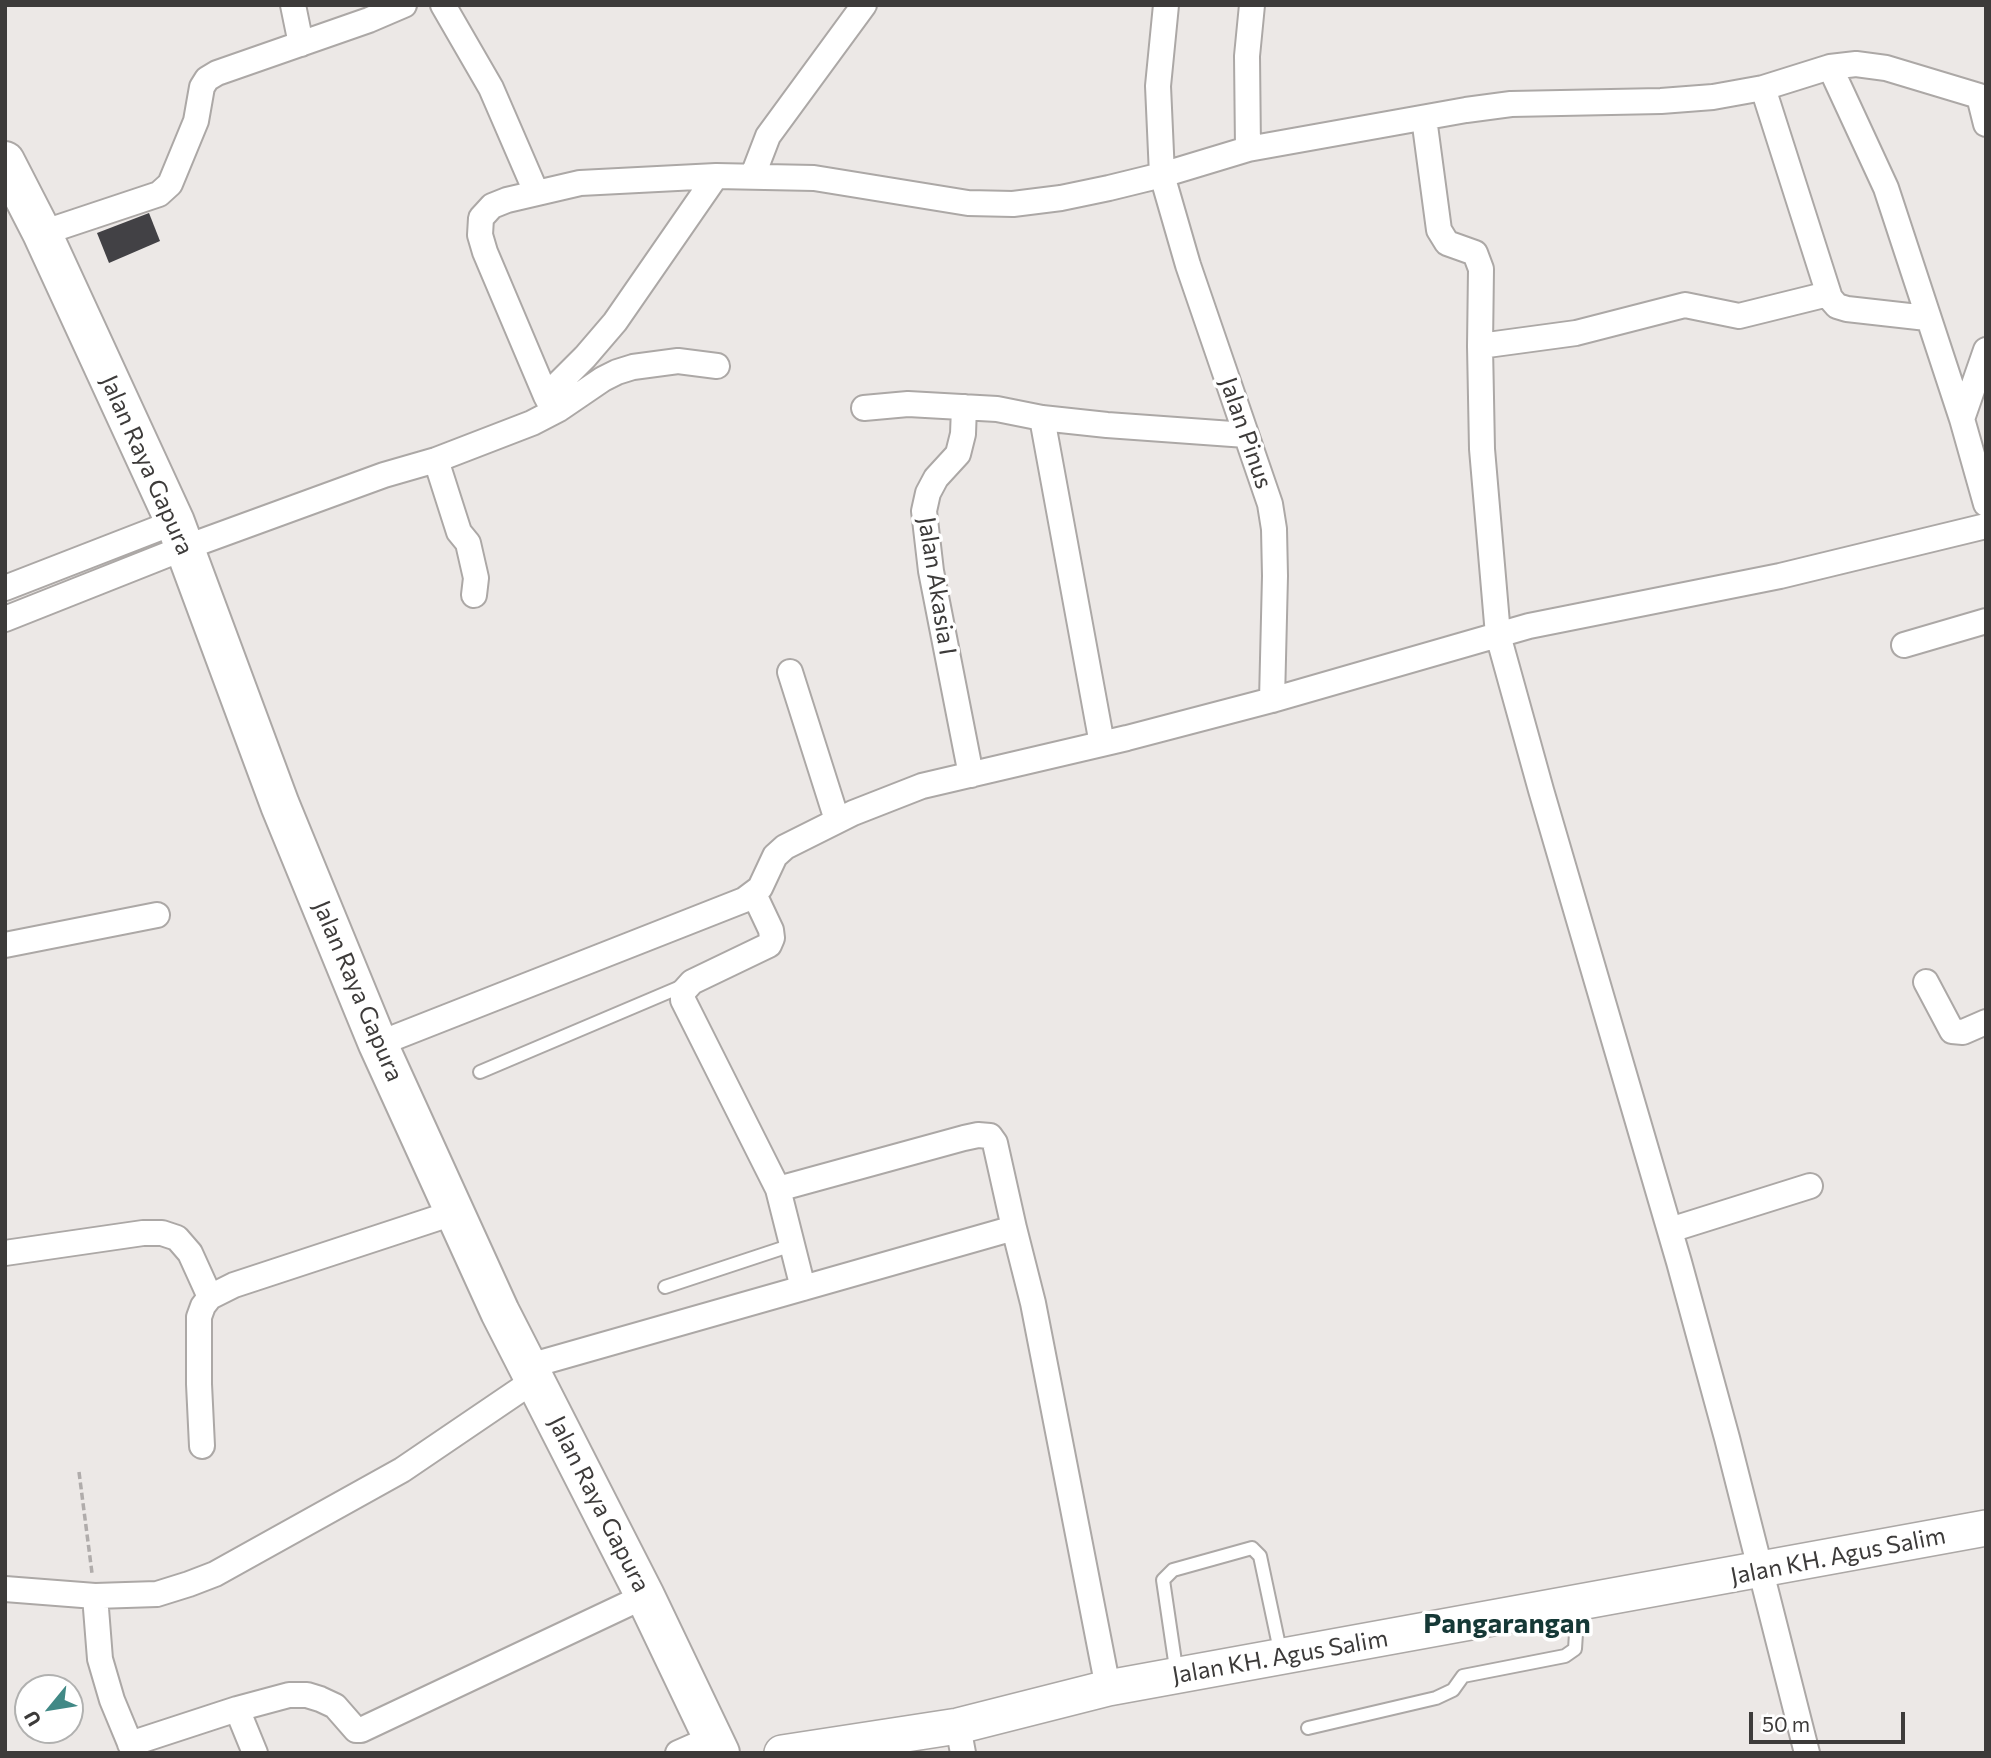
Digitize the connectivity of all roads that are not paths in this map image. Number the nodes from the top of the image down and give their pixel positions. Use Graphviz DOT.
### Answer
graph roads {
  1 [pos="293,5"];
  2 [pos="404,5"];
  3 [pos="443,5"];
  4 [pos="864,5"];
  5 [pos="1166,5"];
  6 [pos="1252,5"];
  7 [pos="301,44"];
  8 [pos="1830,67"];
  9 [pos="1763,88"];
  10 [pos="1424,118"];
  11 [pos="1986,124"];
  12 [pos="1248,149"];
  13 [pos="5,161"];
  14 [pos="1162,175"];
  15 [pos="732,176"];
  16 [pos="536,192"];
  17 [pos="37,223"];
  18 [pos="1828,294"];
  19 [pos="1927,318"];
  20 [pos="1479,346"];
  21 [pos="1986,350"];
  22 [pos="717,366"];
  23 [pos="550,404"];
  24 [pos="964,407"];
  25 [pos="864,408"];
  26 [pos="1042,418"];
  27 [pos="1962,419"];
  28 [pos="1246,435"];
  29 [pos="436,460"];
  30 [pos="1986,504"];
  31 [pos="1986,526"];
  32 [pos="179,535"];
  33 [pos="5,588"];
  34 [pos="474,595"];
  35 [pos="5,619"];
  36 [pos="1986,621"];
  37 [pos="1498,635"];
  38 [pos="1905,645"];
  39 [pos="790,672"];
  40 [pos="1272,700"];
  41 [pos="1102,744"];
  42 [pos="971,775"];
  43 [pos="837,820"];
  44 [pos="754,894"];
  45 [pos="157,915"];
  46 [pos="5,945"];
  47 [pos="692,982"];
  48 [pos="1926,982"];
  49 [pos="1986,1022"];
  50 [pos="378,1044"];
  51 [pos="480,1072"];
  52 [pos="1810,1186"];
  53 [pos="778,1189"];
  54 [pos="456,1212"];
  55 [pos="1014,1228"];
  56 [pos="1670,1230"];
  57 [pos="792,1245"];
  58 [pos="5,1253"];
  59 [pos="664,1287"];
  60 [pos="803,1288"];
  61 [pos="210,1297"];
  62 [pos="533,1373"];
  63 [pos="202,1446"];
  64 [pos="1986,1528"];
  65 [pos="1760,1570"];
  66 [pos="5,1589"];
  67 [pos="96,1596"];
  68 [pos="645,1596"];
  69 [pos="1572,1604"];
  70 [pos="1281,1657"];
  71 [pos="1178,1675"];
  72 [pos="1108,1688"];
  73 [pos="237,1709"];
  74 [pos="1308,1728"];
  75 [pos="961,1740"];
  76 [pos="716,1745"];
  77 [pos="132,1749"];
  78 [pos="255,1753"];
  79 [pos="678,1753"];
  80 [pos="782,1753"];
  81 [pos="1807,1753"];
  1 -- 7 [label="street"];
  2 -- 7 [label="street"];
  3 -- 16 [label="street"];
  4 -- 15 [label="street"];
  5 -- 14 [label="street, Jalan Pinus"];
  6 -- 12 [label="street"];
  7 -- 17 [label="street"];
  8 -- 9 [label="street"];
  8 -- 11 [label="street"];
  8 -- 19 [label="street"];
  9 -- 10 [label="street"];
  9 -- 18 [label="street"];
  10 -- 12 [label="street"];
  10 -- 20 [label="street"];
  12 -- 14 [label="street"];
  13 -- 17 [label="main road, Jalan Raya Gapura"];
  14 -- 15 [label="street"];
  14 -- 28 [label="street, Jalan Pinus"];
  15 -- 16 [label="street"];
  15 -- 23 [label="street"];
  16 -- 23 [label="street"];
  17 -- 32 [label="main road, Jalan Raya Gapura"];
  18 -- 19 [label="street"];
  18 -- 20 [label="street"];
  19 -- 27 [label="street"];
  20 -- 37 [label="street"];
  21 -- 27 [label="street"];
  22 -- 23 [label="street"];
  23 -- 29 [label="street"];
  24 -- 25 [label="street"];
  24 -- 26 [label="street"];
  24 -- 42 [label="street, Jalan Akasia I"];
  26 -- 28 [label="street"];
  26 -- 41 [label="street"];
  27 -- 30 [label="street"];
  28 -- 40 [label="street, Jalan Pinus"];
  29 -- 32 [label="street"];
  29 -- 34 [label="street"];
  31 -- 37 [label="street"];
  32 -- 33 [label="street"];
  32 -- 35 [label="street"];
  32 -- 50 [label="main road, Jalan Raya Gapura"];
  36 -- 38 [label="street"];
  37 -- 40 [label="street"];
  37 -- 56 [label="street"];
  39 -- 43 [label="street"];
  40 -- 41 [label="street"];
  41 -- 42 [label="street"];
  42 -- 43 [label="street"];
  43 -- 44 [label="street"];
  44 -- 47 [label="street"];
  44 -- 50 [label="street"];
  45 -- 46 [label="street"];
  47 -- 51 [label="lane"];
  47 -- 53 [label="street"];
  48 -- 49 [label="street"];
  50 -- 54 [label="main road, Jalan Raya Gapura"];
  52 -- 56 [label="street"];
  53 -- 55 [label="street"];
  53 -- 57 [label="street"];
  54 -- 61 [label="street"];
  54 -- 62 [label="main road, Jalan Raya Gapura"];
  55 -- 60 [label="street"];
  55 -- 72 [label="street"];
  56 -- 65 [label="street"];
  57 -- 59 [label="lane"];
  57 -- 60 [label="street"];
  58 -- 61 [label="street"];
  60 -- 62 [label="street"];
  61 -- 63 [label="street"];
  62 -- 67 [label="street"];
  62 -- 68 [label="main road, Jalan Raya Gapura"];
  64 -- 65 [label="main road, Jalan KH. Agus Salim"];
  65 -- 69 [label="main road, Jalan KH. Agus Salim"];
  65 -- 81 [label="street"];
  66 -- 67 [label="street"];
  67 -- 77 [label="street"];
  68 -- 73 [label="street"];
  68 -- 76 [label="main road, Jalan Raya Gapura"];
  69 -- 70 [label="main road, Jalan KH. Agus Salim"];
  69 -- 74 [label="lane"];
  70 -- 71 [label="main road, Jalan KH. Agus Salim"];
  70 -- 71 [label="lane"];
  71 -- 72 [label="main road, Jalan KH. Agus Salim"];
  72 -- 75 [label="main road, Jalan KH. Agus Salim"];
  73 -- 77 [label="street"];
  73 -- 78 [label="street"];
  75 -- 80 [label="main road, Jalan KH. Agus Salim"];
  76 -- 79 [label="street"];
}
